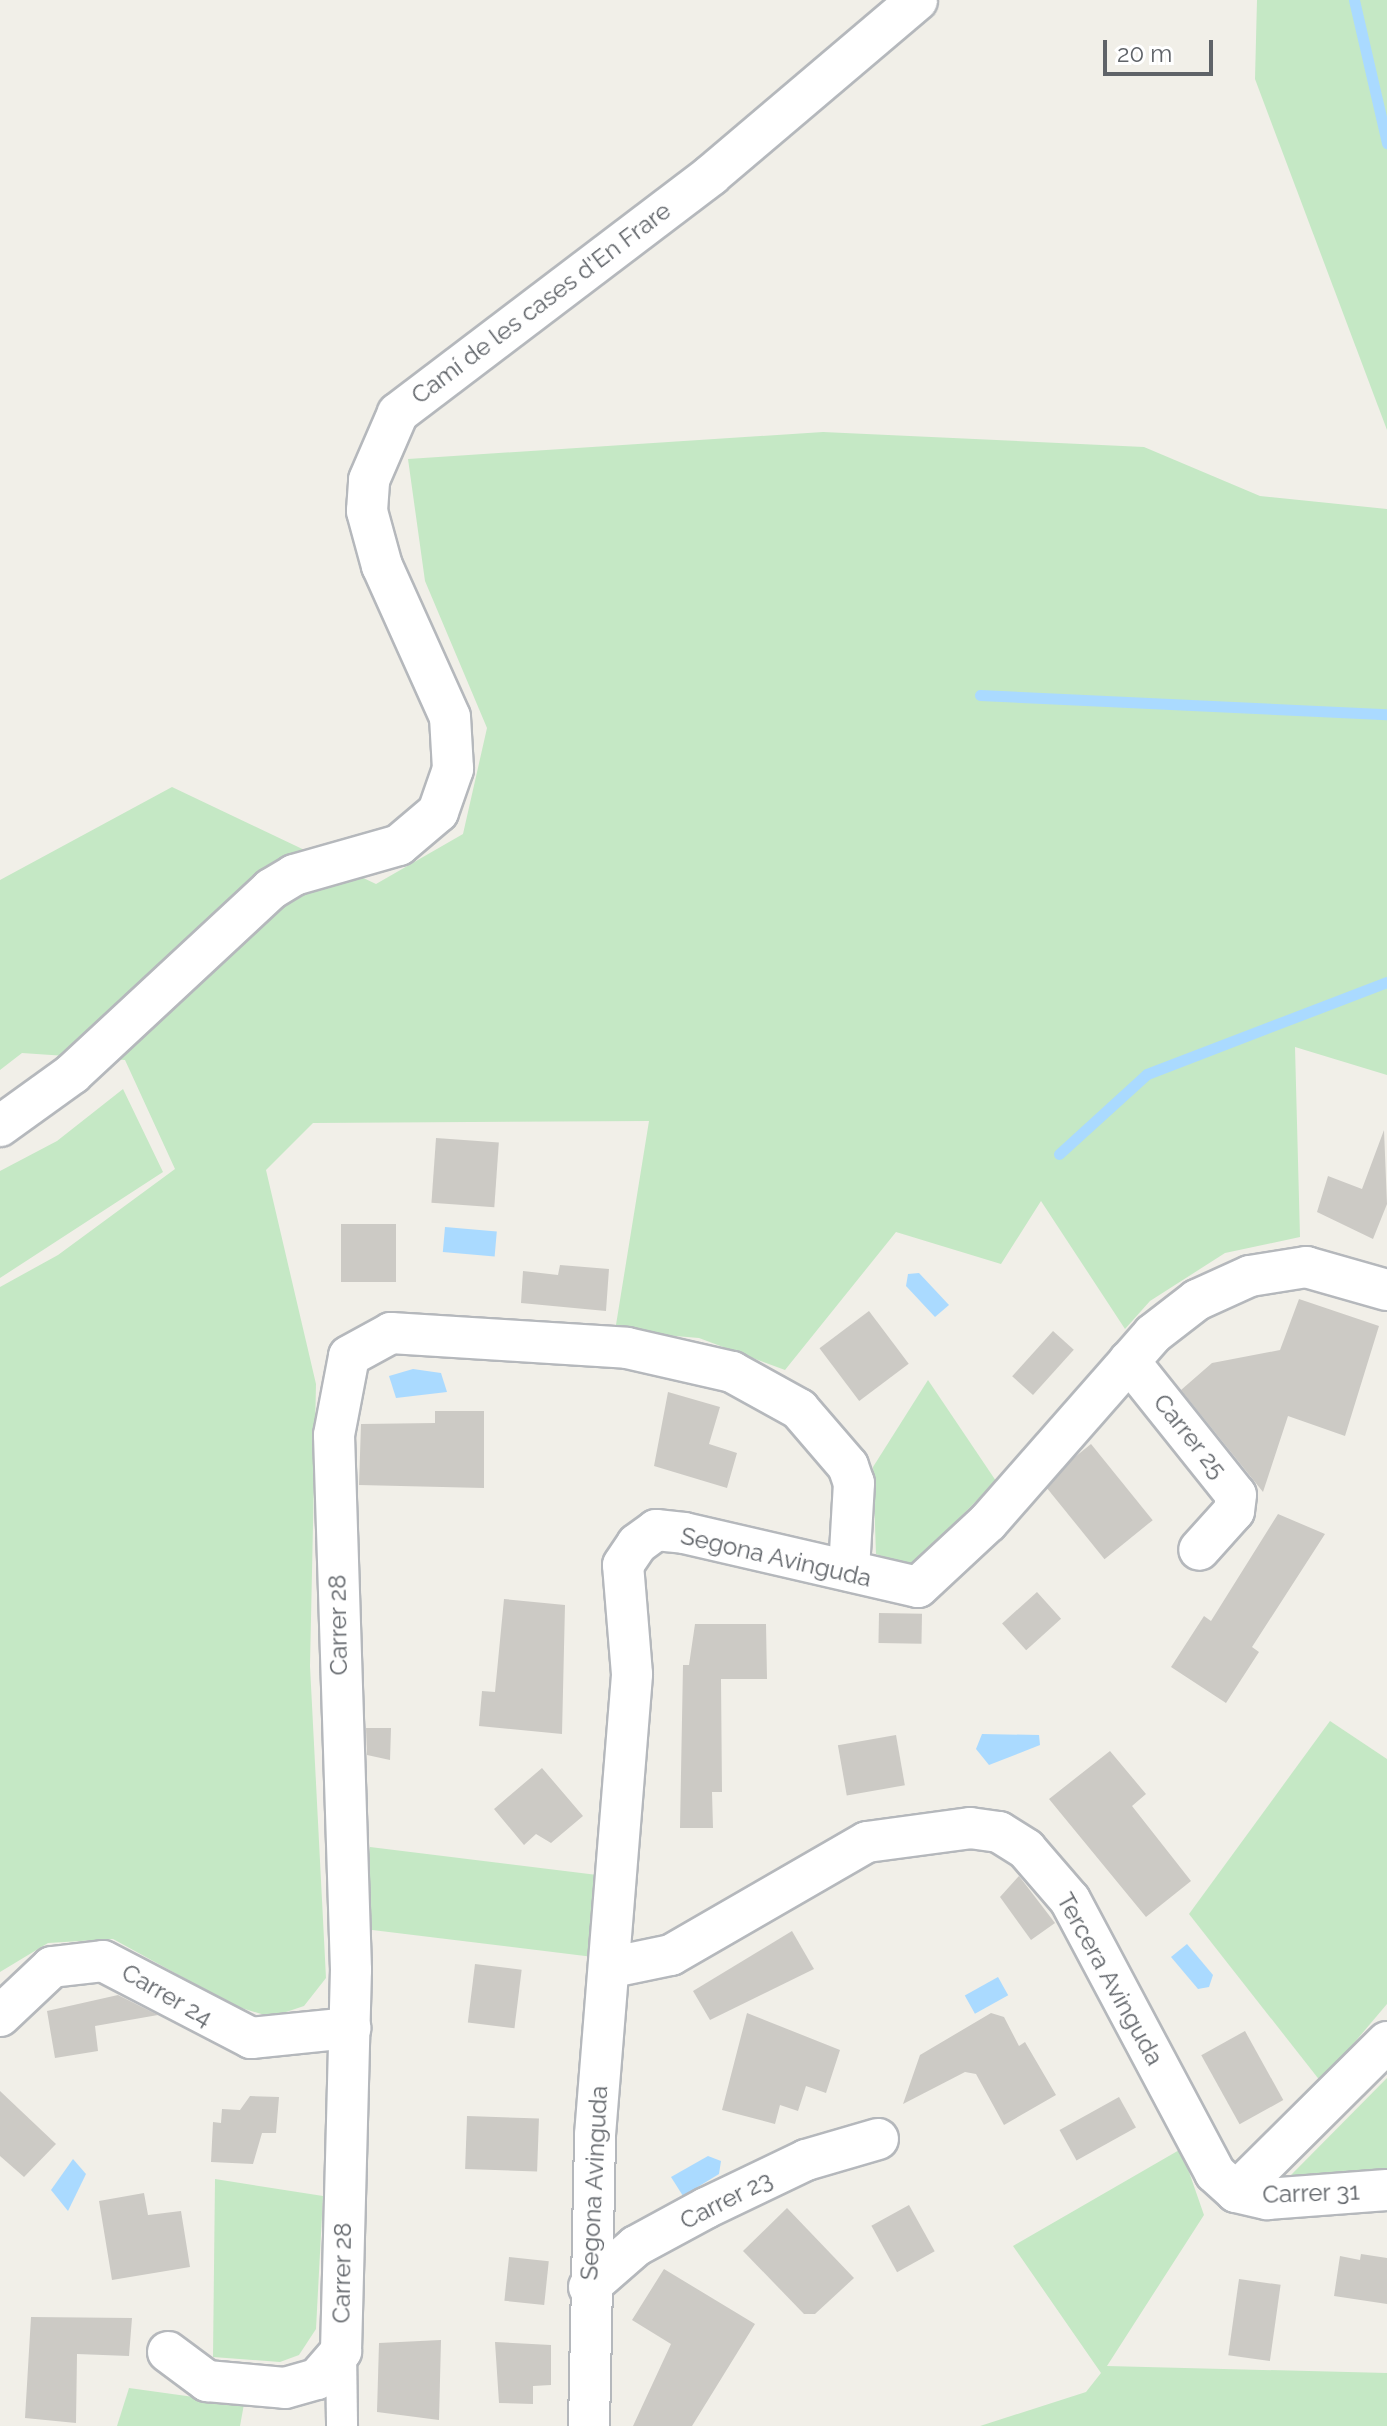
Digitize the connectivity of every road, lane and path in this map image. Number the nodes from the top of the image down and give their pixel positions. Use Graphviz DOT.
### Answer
graph roads {
  1 [pos="917,0"];
  2 [pos="0,1126"];
  3 [pos="1387,1290"];
  4 [pos="1129,1361"];
  5 [pos="1199,1550"];
  6 [pos="849,1571"];
  7 [pos="613,1967"];
  8 [pos="0,2016"];
  9 [pos="350,2028"];
  10 [pos="1387,2042"];
  11 [pos="878,2139"];
  12 [pos="1387,2190"];
  13 [pos="1236,2192"];
  14 [pos="589,2287"];
  15 [pos="341,2351"];
  16 [pos="168,2352"];
  17 [pos="342,2426"];
  18 [pos="589,2426"];
  1 -- 2 [label="street, Camí de les cases d'En Frare"];
  3 -- 4 [label="street, Segona Avinguda"];
  4 -- 5 [label="street, Carrer 25"];
  4 -- 6 [label="street, Segona Avinguda"];
  6 -- 7 [label="street, Segona Avinguda"];
  6 -- 9 [label="street, Carrer 28"];
  7 -- 13 [label="street, Tercera Avinguda"];
  7 -- 14 [label="street, Segona Avinguda"];
  8 -- 9 [label="street, Carrer 24"];
  9 -- 15 [label="street, Carrer 28"];
  10 -- 13 [label="street"];
  11 -- 14 [label="street, Carrer 23"];
  12 -- 13 [label="street, Carrer 31"];
  14 -- 18 [label="street, Segona Avinguda"];
  15 -- 16 [label="street, Carrer 28"];
  15 -- 17 [label="street"];
}
